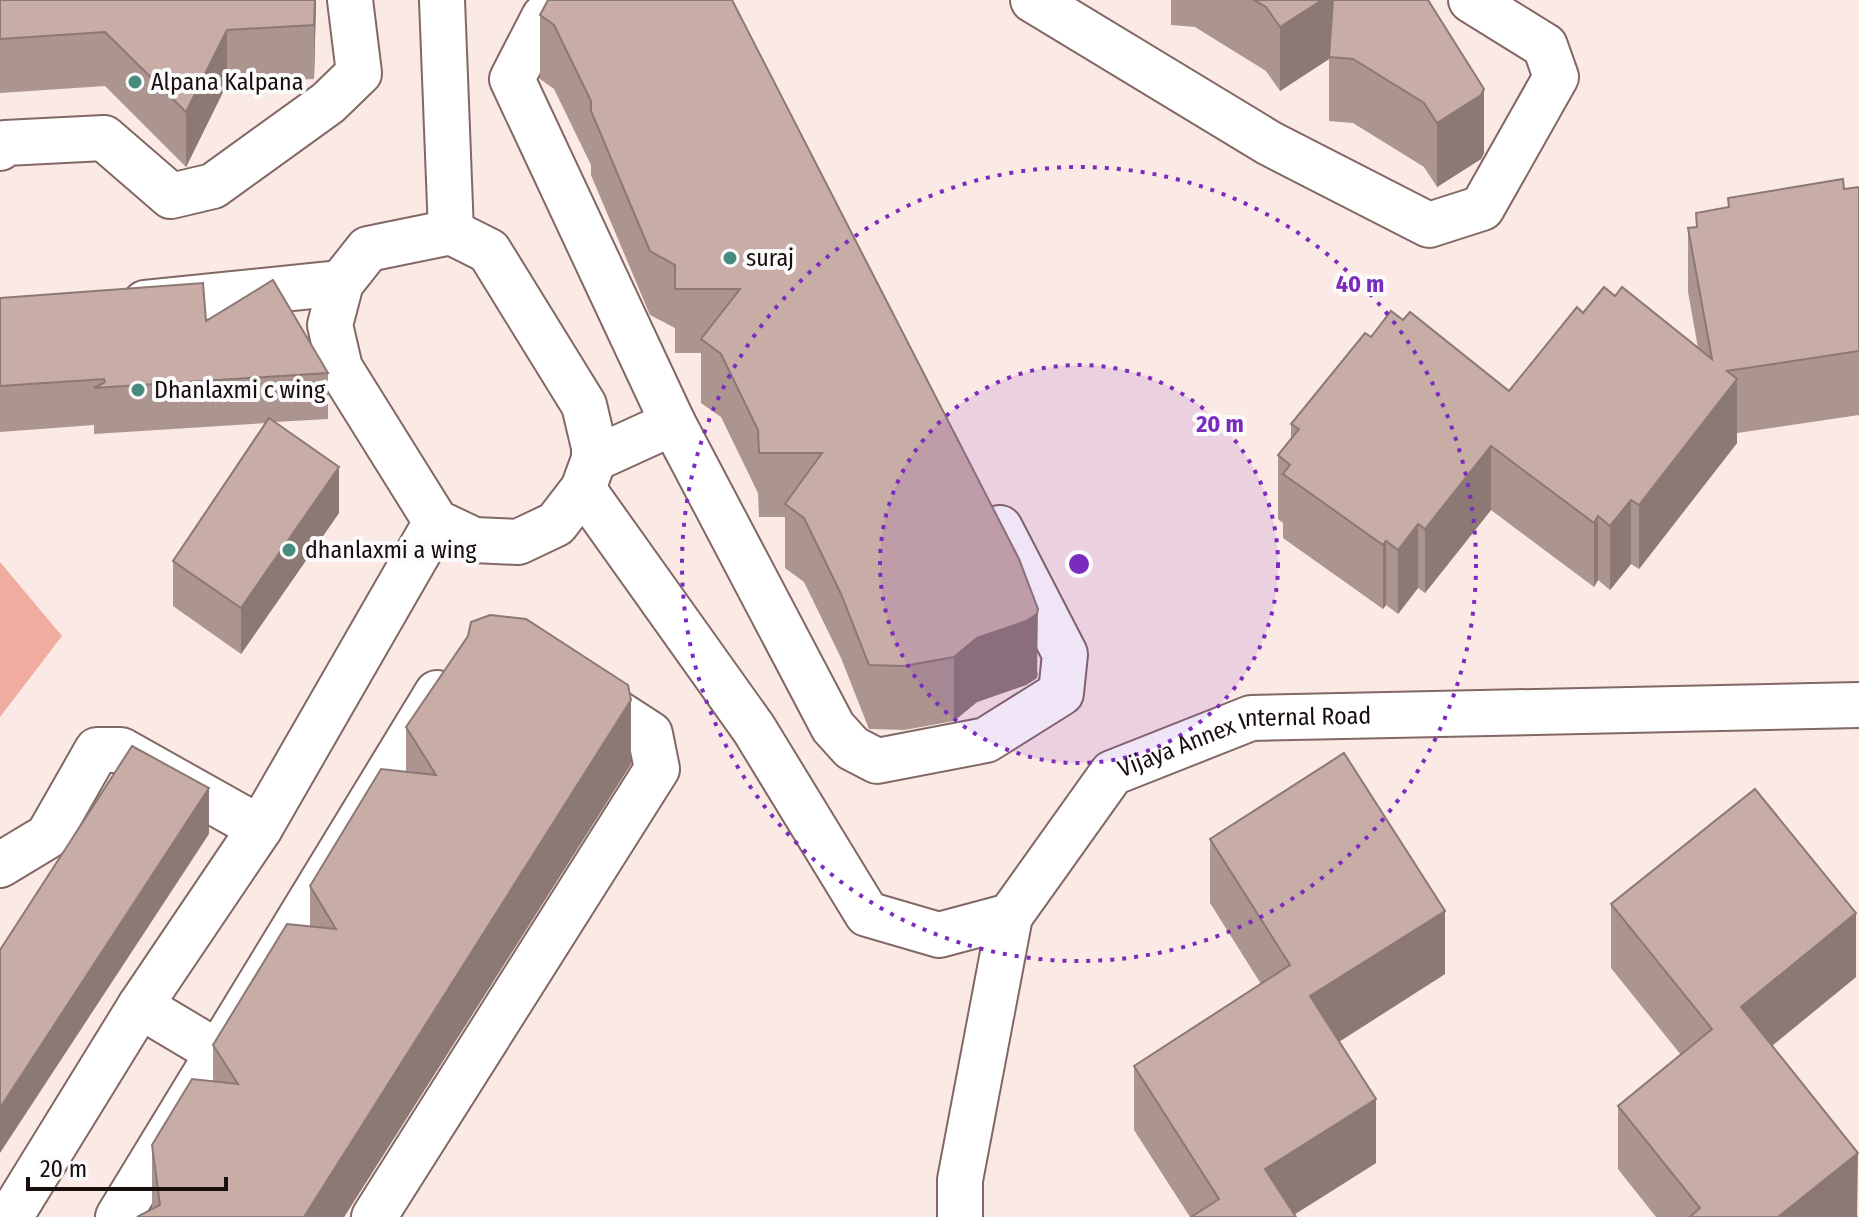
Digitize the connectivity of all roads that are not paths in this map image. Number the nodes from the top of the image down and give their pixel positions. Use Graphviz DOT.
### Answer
graph roads {
  1 [pos="350,0"];
  2 [pos="442,0"];
  3 [pos="577,0"];
  4 [pos="1033,0"];
  5 [pos="1471,0"];
  6 [pos="0,148"];
  7 [pos="451,232"];
  8 [pos="341,283"];
  9 [pos="109,306"];
  10 [pos="673,423"];
  11 [pos="589,474"];
  12 [pos="979,487"];
  13 [pos="436,522"];
  14 [pos="466,661"];
  15 [pos="552,670"];
  16 [pos="1859,705"];
  17 [pos="260,828"];
  18 [pos="0,865"];
  19 [pos="1010,916"];
  20 [pos="140,1006"];
  21 [pos="219,1053"];
  22 [pos="10,1217"];
  23 [pos="118,1217"];
  24 [pos="374,1217"];
  25 [pos="960,1217"];
  1 -- 6 [label="street"];
  2 -- 7 [label="street"];
  3 -- 10 [label="street"];
  4 -- 5 [label="street"];
  7 -- 8 [label="street"];
  7 -- 11 [label="street"];
  8 -- 9 [label="street"];
  8 -- 13 [label="street"];
  10 -- 11 [label="street"];
  10 -- 12 [label="street"];
  11 -- 13 [label="street"];
  11 -- 19 [label="street"];
  13 -- 17 [label="street"];
  14 -- 21 [label="street"];
  15 -- 24 [label="street"];
  16 -- 19 [label="street, Vijaya Annex Internal Road"];
  17 -- 18 [label="street"];
  17 -- 20 [label="street"];
  19 -- 25 [label="street, Vijaya Annex Internal Road"];
  20 -- 21 [label="street"];
  20 -- 22 [label="street"];
  21 -- 23 [label="street"];
}
